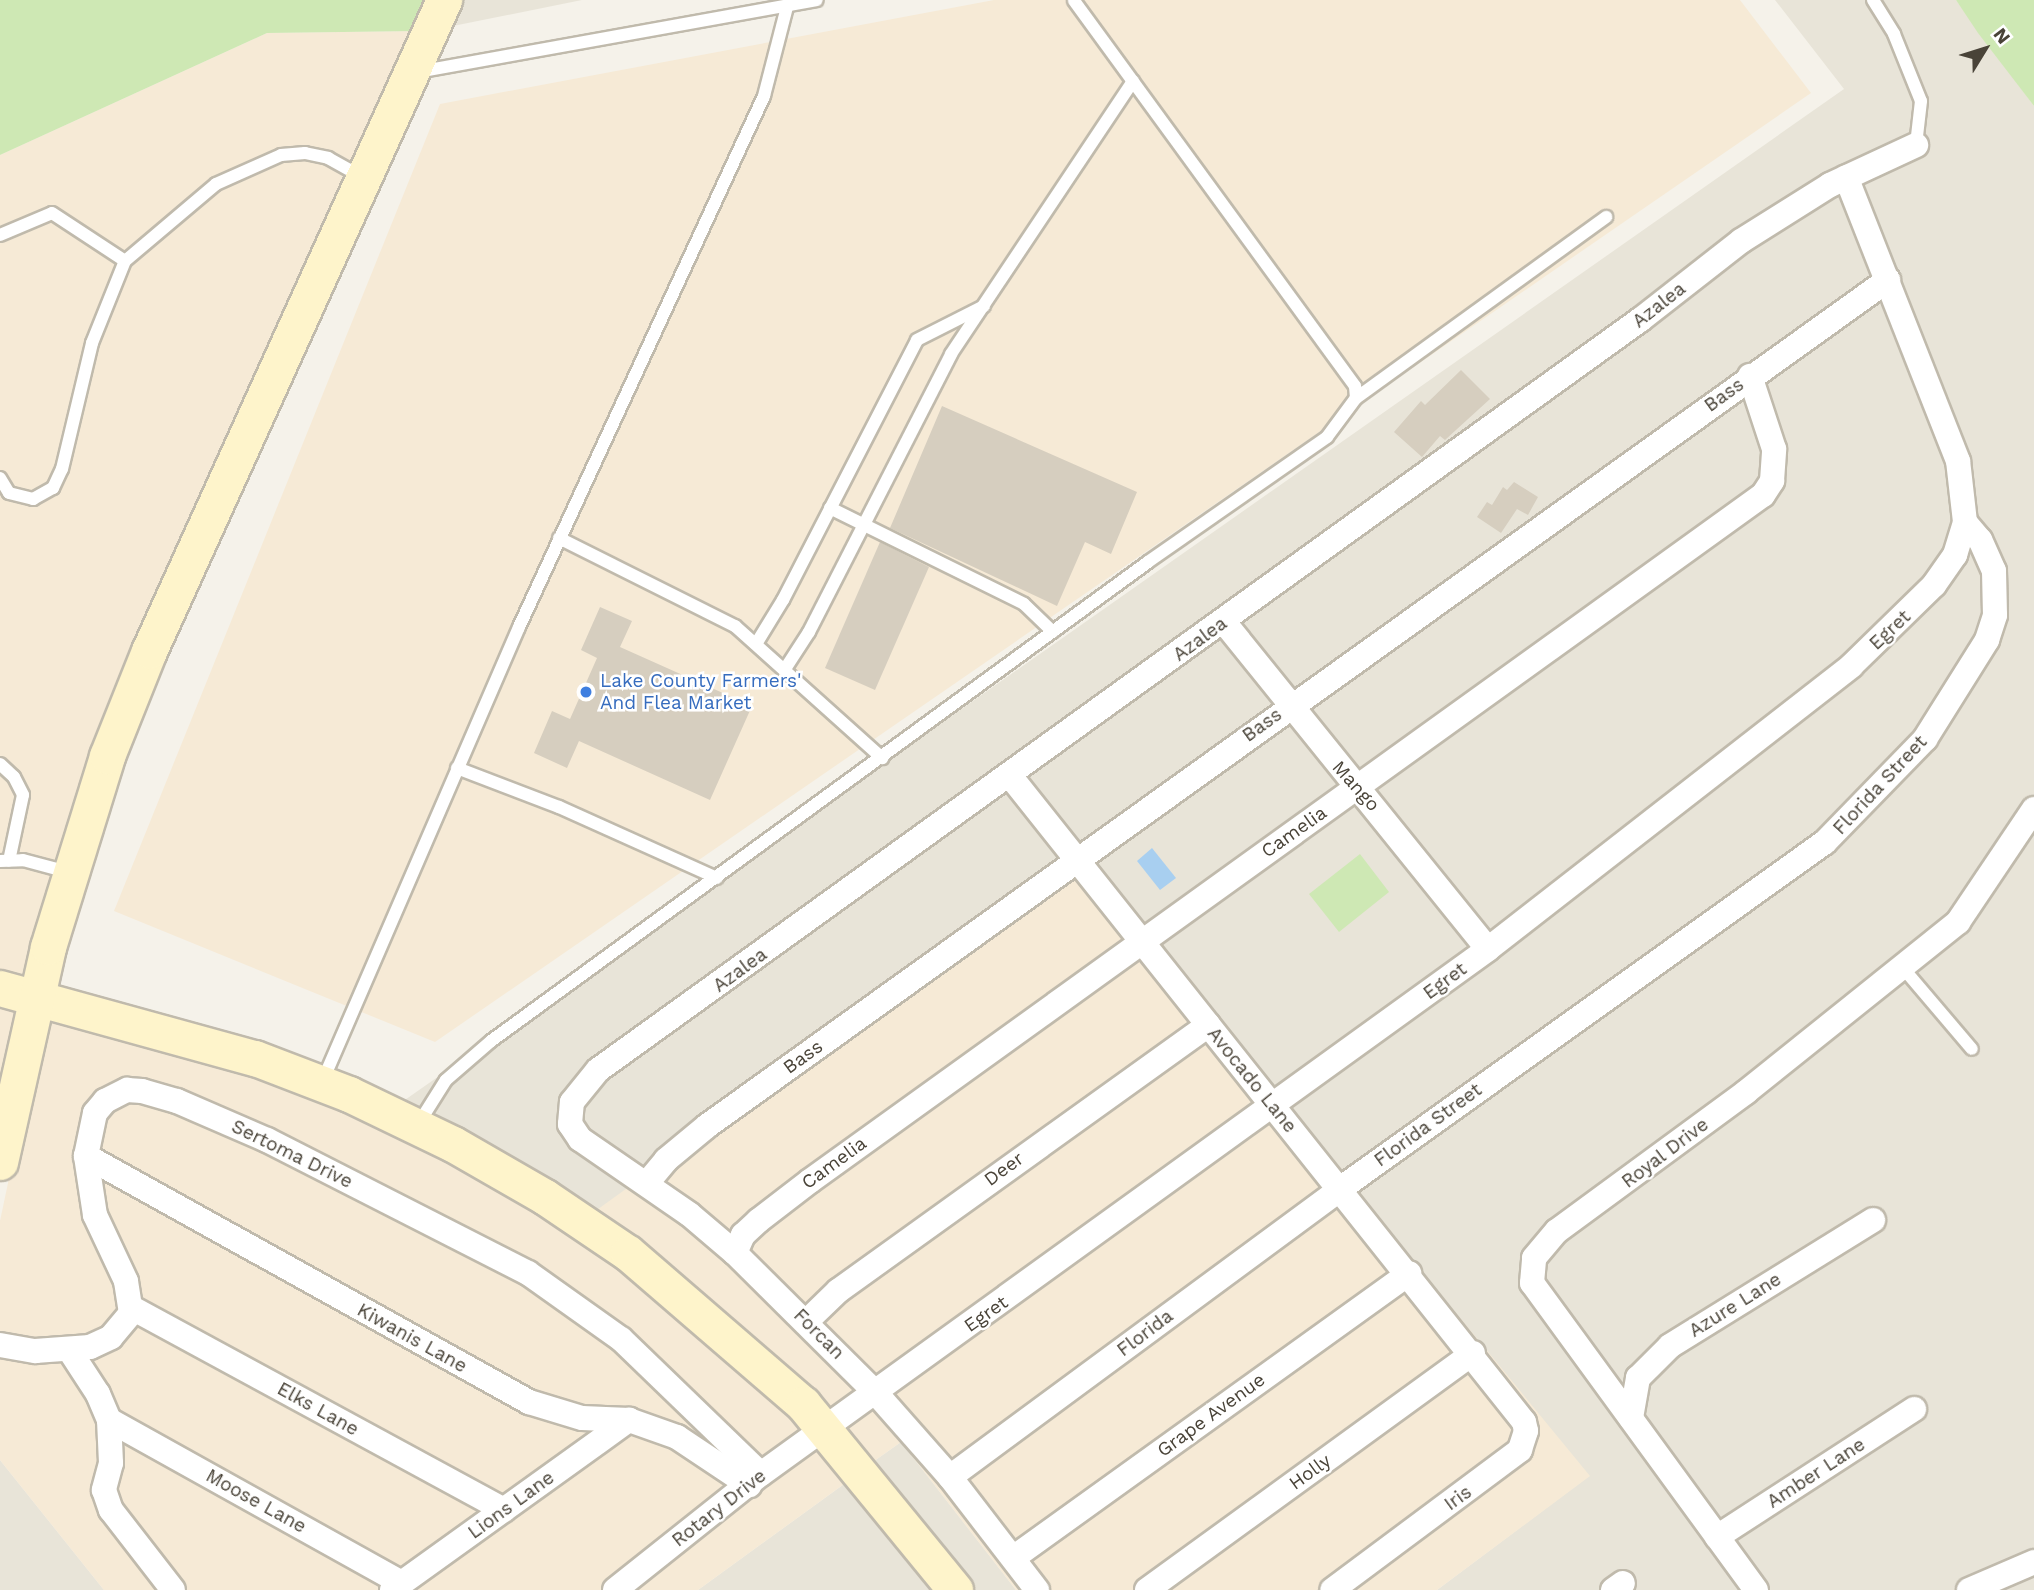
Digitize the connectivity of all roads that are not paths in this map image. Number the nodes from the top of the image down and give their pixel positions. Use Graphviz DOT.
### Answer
graph roads {
  1 [pos="443,0"];
  2 [pos="817,0"];
  3 [pos="1074,0"];
  4 [pos="1873,0"];
  5 [pos="787,8"];
  6 [pos="412,72"];
  7 [pos="1133,81"];
  8 [pos="1916,145"];
  9 [pos="1846,177"];
  10 [pos="364,178"];
  11 [pos="1606,217"];
  12 [pos="0,235"];
  13 [pos="125,261"];
  14 [pos="1888,280"];
  15 [pos="984,306"];
  16 [pos="1750,376"];
  17 [pos="1356,398"];
  18 [pos="0,478"];
  19 [pos="830,508"];
  20 [pos="1965,522"];
  21 [pos="865,525"];
  22 [pos="559,538"];
  23 [pos="1224,622"];
  24 [pos="1053,632"];
  25 [pos="756,644"];
  26 [pos="785,669"];
  27 [pos="1289,705"];
  28 [pos="883,758"];
  29 [pos="0,764"];
  30 [pos="457,768"];
  31 [pos="1011,777"];
  32 [pos="1355,789"];
  33 [pos="2034,809"];
  34 [pos="1076,859"];
  35 [pos="4,861"];
  36 [pos="71,873"];
  37 [pos="717,878"];
  38 [pos="1141,941"];
  39 [pos="1488,949"];
  40 [pos="1903,968"];
  41 [pos="0,988"];
  42 [pos="36,998"];
  43 [pos="1208,1025"];
  44 [pos="1972,1049"];
  45 [pos="322,1084"];
  46 [pos="1273,1106"];
  47 [pos="568,1114"];
  48 [pos="417,1127"];
  49 [pos="86,1156"];
  50 [pos="0,1163"];
  51 [pos="647,1183"];
  52 [pos="1340,1189"];
  53 [pos="1873,1220"];
  54 [pos="735,1253"];
  55 [pos="1409,1273"];
  56 [pos="132,1308"];
  57 [pos="807,1321"];
  58 [pos="0,1345"];
  59 [pos="70,1351"];
  60 [pos="1473,1353"];
  61 [pos="1496,1382"];
  62 [pos="875,1392"];
  63 [pos="1914,1409"];
  64 [pos="1631,1418"];
  65 [pos="109,1420"];
  66 [pos="629,1420"];
  67 [pos="824,1429"];
  68 [pos="950,1477"];
  69 [pos="755,1479"];
  70 [pos="504,1510"];
  71 [pos="1717,1537"];
  72 [pos="1013,1558"];
  73 [pos="2034,1562"];
  74 [pos="397,1586"];
  75 [pos="173,1590"];
  76 [pos="615,1590"];
  77 [pos="955,1590"];
  78 [pos="1037,1590"];
  79 [pos="1147,1590"];
  80 [pos="1332,1590"];
  81 [pos="1756,1590"];
  82 [pos="1969,1590"];
  1 -- 6 [label="main road"];
  2 -- 5 [label="lane"];
  3 -- 7 [label="lane"];
  4 -- 8 [label="lane"];
  5 -- 6 [label="lane"];
  5 -- 22 [label="lane"];
  6 -- 10 [label="main road"];
  7 -- 15 [label="lane"];
  7 -- 17 [label="lane"];
  8 -- 9 [label="street, Azalea"];
  9 -- 14 [label="street, Florida Street"];
  9 -- 23 [label="street, Azalea"];
  10 -- 13 [label="lane"];
  10 -- 36 [label="main road"];
  11 -- 17 [label="lane"];
  12 -- 13 [label="lane"];
  13 -- 18 [label="lane"];
  14 -- 16 [label="street, Bass"];
  14 -- 20 [label="street, Florida Street"];
  15 -- 19 [label="lane"];
  15 -- 21 [label="lane"];
  16 -- 27 [label="street, Bass"];
  16 -- 32 [label="street, Camelia"];
  17 -- 24 [label="lane"];
  19 -- 21 [label="lane"];
  19 -- 25 [label="lane"];
  20 -- 39 [label="street, Egret"];
  20 -- 52 [label="street, Florida Street"];
  21 -- 24 [label="lane"];
  21 -- 26 [label="lane"];
  22 -- 25 [label="lane"];
  22 -- 30 [label="lane"];
  23 -- 27 [label="street, Mango"];
  23 -- 31 [label="street, Azalea"];
  24 -- 28 [label="lane"];
  25 -- 26 [label="lane"];
  26 -- 28 [label="lane"];
  27 -- 32 [label="street, Mango"];
  27 -- 34 [label="street, Bass"];
  28 -- 37 [label="lane"];
  29 -- 35 [label="lane"];
  30 -- 37 [label="lane"];
  30 -- 45 [label="lane"];
  31 -- 34 [label="street, Avocado Lane"];
  31 -- 47 [label="street, Azalea"];
  32 -- 38 [label="street, Camelia"];
  32 -- 39 [label="street, Mango"];
  33 -- 40 [label="street, Royal Drive"];
  34 -- 38 [label="street, Avocado Lane"];
  34 -- 51 [label="street, Bass"];
  35 -- 36 [label="lane"];
  36 -- 42 [label="main road"];
  37 -- 48 [label="lane"];
  38 -- 43 [label="street, Avocado Lane"];
  38 -- 54 [label="street, Camelia"];
  39 -- 46 [label="street, Egret"];
  40 -- 44 [label="lane"];
  40 -- 64 [label="street, Royal Drive"];
  41 -- 42 [label="main road"];
  42 -- 45 [label="main road"];
  42 -- 50 [label="main road"];
  43 -- 46 [label="street, Avocado Lane"];
  43 -- 57 [label="street, Deer"];
  45 -- 48 [label="main road"];
  46 -- 52 [label="street, Avocado Lane"];
  46 -- 62 [label="street, Egret"];
  47 -- 51 [label="street, Forcan"];
  48 -- 67 [label="main road"];
  49 -- 56 [label="street, Sertoma Drive"];
  49 -- 66 [label="street, Kiwanis Lane"];
  49 -- 69 [label="street, Sertoma Drive"];
  51 -- 54 [label="street, Forcan"];
  52 -- 55 [label="street, Avocado Lane"];
  52 -- 68 [label="street, Florida"];
  53 -- 64 [label="street, Azure Lane"];
  54 -- 57 [label="street, Forcan"];
  55 -- 60 [label="street, Avocado Lane"];
  55 -- 72 [label="street, Grape Avenue"];
  56 -- 59 [label="street"];
  56 -- 70 [label="street, Elks Lane"];
  57 -- 62 [label="street, Forcan"];
  58 -- 59 [label="street"];
  59 -- 65 [label="street"];
  60 -- 61 [label="street, Avocado Lane"];
  60 -- 79 [label="street, Holly"];
  61 -- 80 [label="street, Iris"];
  62 -- 67 [label="street, Egret"];
  62 -- 68 [label="street, Forcan"];
  63 -- 71 [label="street, Amber Lane"];
  64 -- 71 [label="street, Royal Drive"];
  65 -- 74 [label="street, Moose Lane"];
  65 -- 75 [label="street"];
  66 -- 69 [label="street, Kiwanis Lane"];
  66 -- 70 [label="street, Lions Lane"];
  67 -- 69 [label="street, Rotary Drive"];
  67 -- 77 [label="main road"];
  68 -- 72 [label="street, Forcan"];
  69 -- 76 [label="street, Rotary Drive"];
  70 -- 74 [label="street, Lions Lane"];
  71 -- 81 [label="street, Royal Drive"];
  72 -- 78 [label="street, Forcan"];
  73 -- 82 [label="street"];
}
